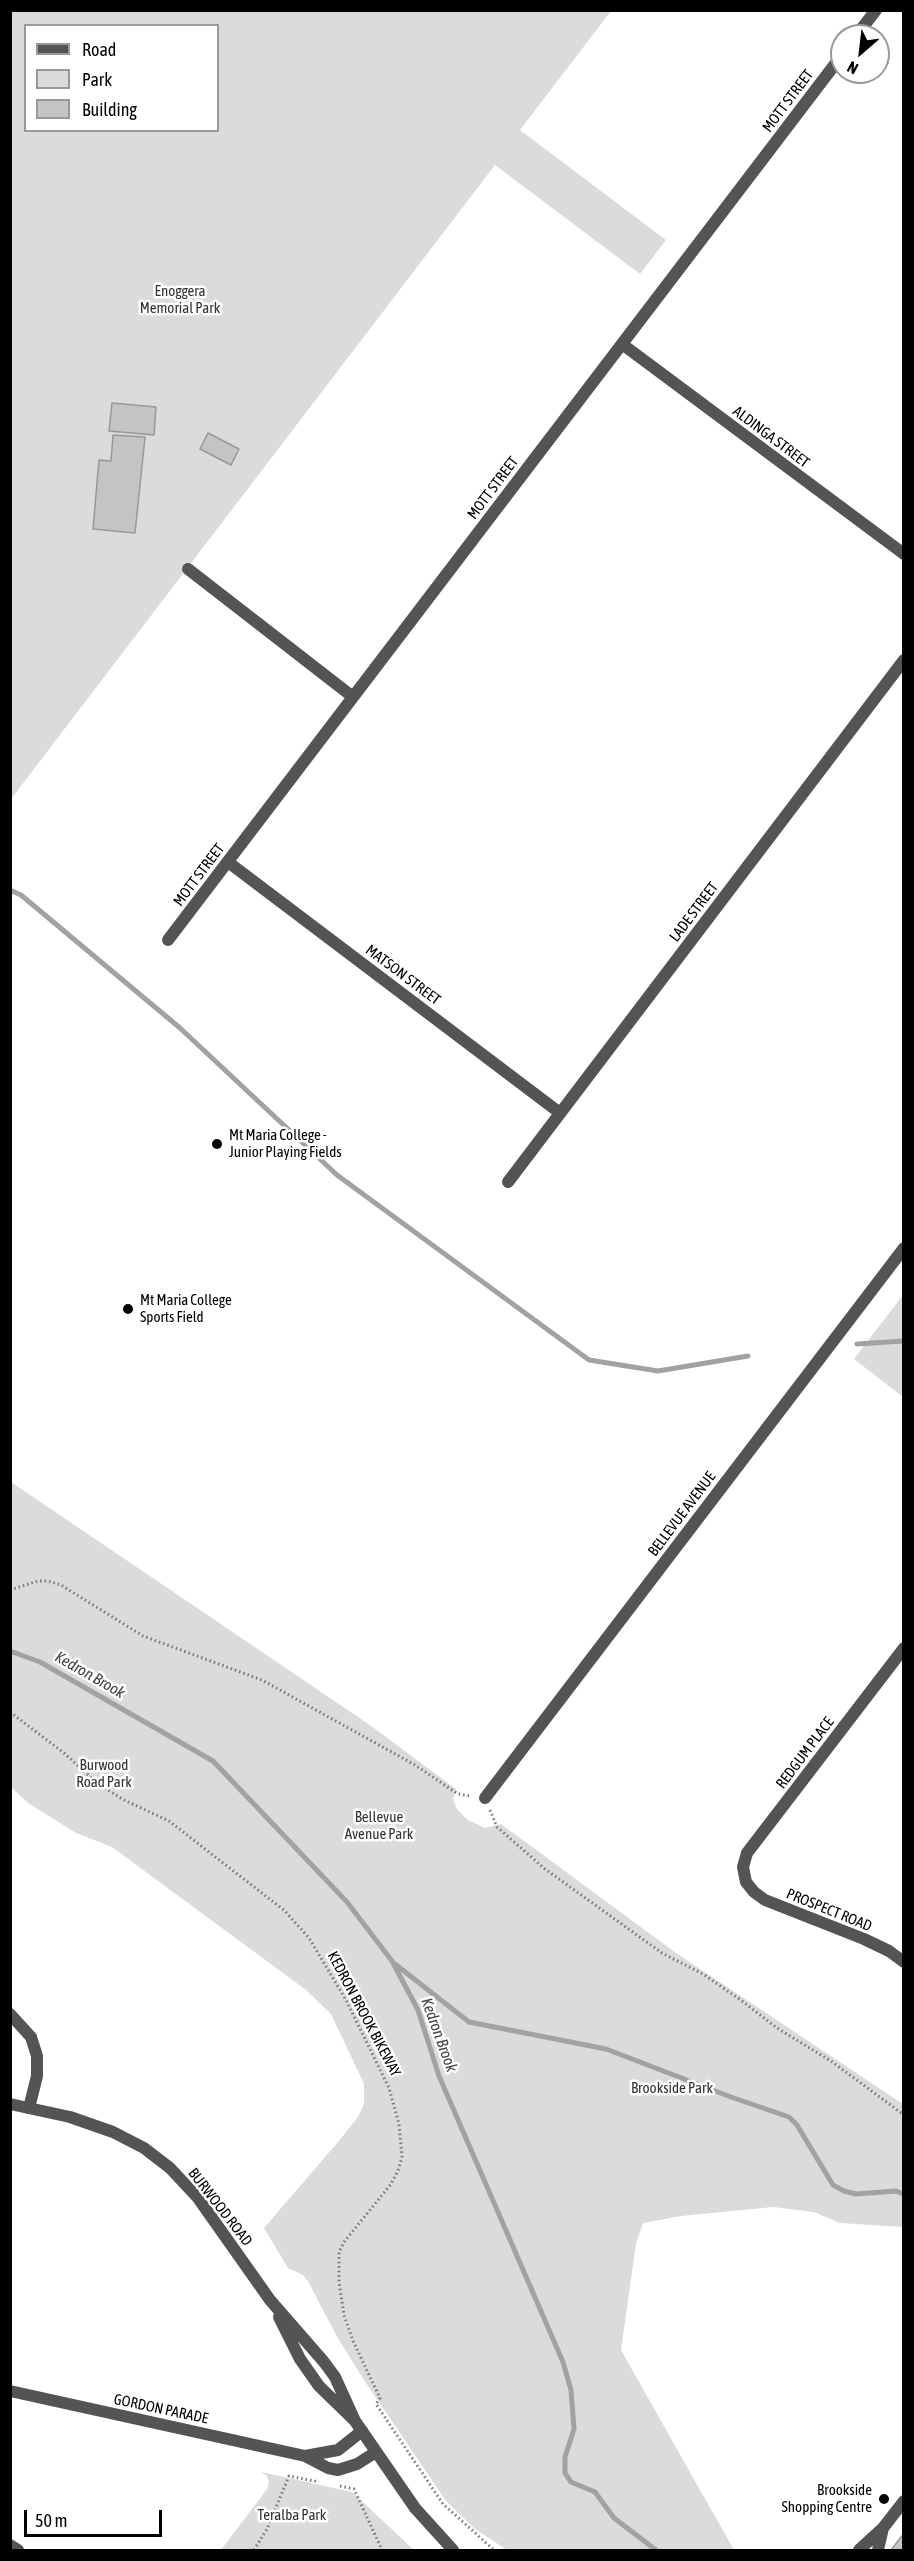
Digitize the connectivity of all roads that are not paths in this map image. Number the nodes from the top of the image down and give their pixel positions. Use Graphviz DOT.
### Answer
graph roads {
  1 [pos="876,10"];
  2 [pos="865,24"];
  3 [pos="830,71"];
  4 [pos="621,344"];
  5 [pos="903,555"];
  6 [pos="188,569"];
  7 [pos="903,661"];
  8 [pos="353,697"];
  9 [pos="228,862"];
  10 [pos="168,940"];
  11 [pos="560,1113"];
  12 [pos="508,1182"];
  13 [pos="903,1248"];
  14 [pos="903,1648"];
  15 [pos="485,1798"];
  16 [pos="746,1882"];
  17 [pos="903,1962"];
  18 [pos="10,2014"];
  19 [pos="10,2104"];
  20 [pos="29,2108"];
  21 [pos="270,2300"];
  22 [pos="10,2391"];
  23 [pos="358,2426"];
  24 [pos="376,2452"];
  25 [pos="305,2456"];
  26 [pos="903,2501"];
  27 [pos="883,2528"];
  28 [pos="10,2545"];
  29 [pos="18,2550"];
  30 [pos="453,2550"];
  31 [pos="859,2550"];
  32 [pos="878,2550"];
  1 -- 2 [label="street"];
  3 -- 4 [label="street, MOTT STREET"];
  4 -- 5 [label="street, ALDINGA STREET"];
  4 -- 8 [label="street, MOTT STREET"];
  6 -- 8 [label="street"];
  7 -- 11 [label="street, LADE STREET"];
  8 -- 9 [label="street, MOTT STREET"];
  9 -- 10 [label="street, MOTT STREET"];
  9 -- 11 [label="street, MATSON STREET"];
  11 -- 12 [label="street, LADE STREET"];
  13 -- 15 [label="street, BELLEVUE AVENUE"];
  14 -- 16 [label="street, REDGUM PLACE"];
  16 -- 17 [label="street, PROSPECT ROAD"];
  18 -- 20 [label="street"];
  19 -- 20 [label="street, BURWOOD ROAD"];
  20 -- 21 [label="street, BURWOOD ROAD"];
  21 -- 23 [label="street, BURWOOD ROAD"];
  21 -- 23 [label="street, BURWOOD ROAD"];
  22 -- 25 [label="street, GORDON PARADE"];
  23 -- 24 [label="street, BURWOOD ROAD"];
  23 -- 25 [label="street, GORDON PARADE"];
  24 -- 25 [label="street, GORDON PARADE"];
  24 -- 30 [label="street, BURWOOD ROAD"];
  26 -- 27 [label="street"];
  27 -- 31 [label="street"];
  27 -- 32 [label="street"];
  28 -- 29 [label="street"];
}
